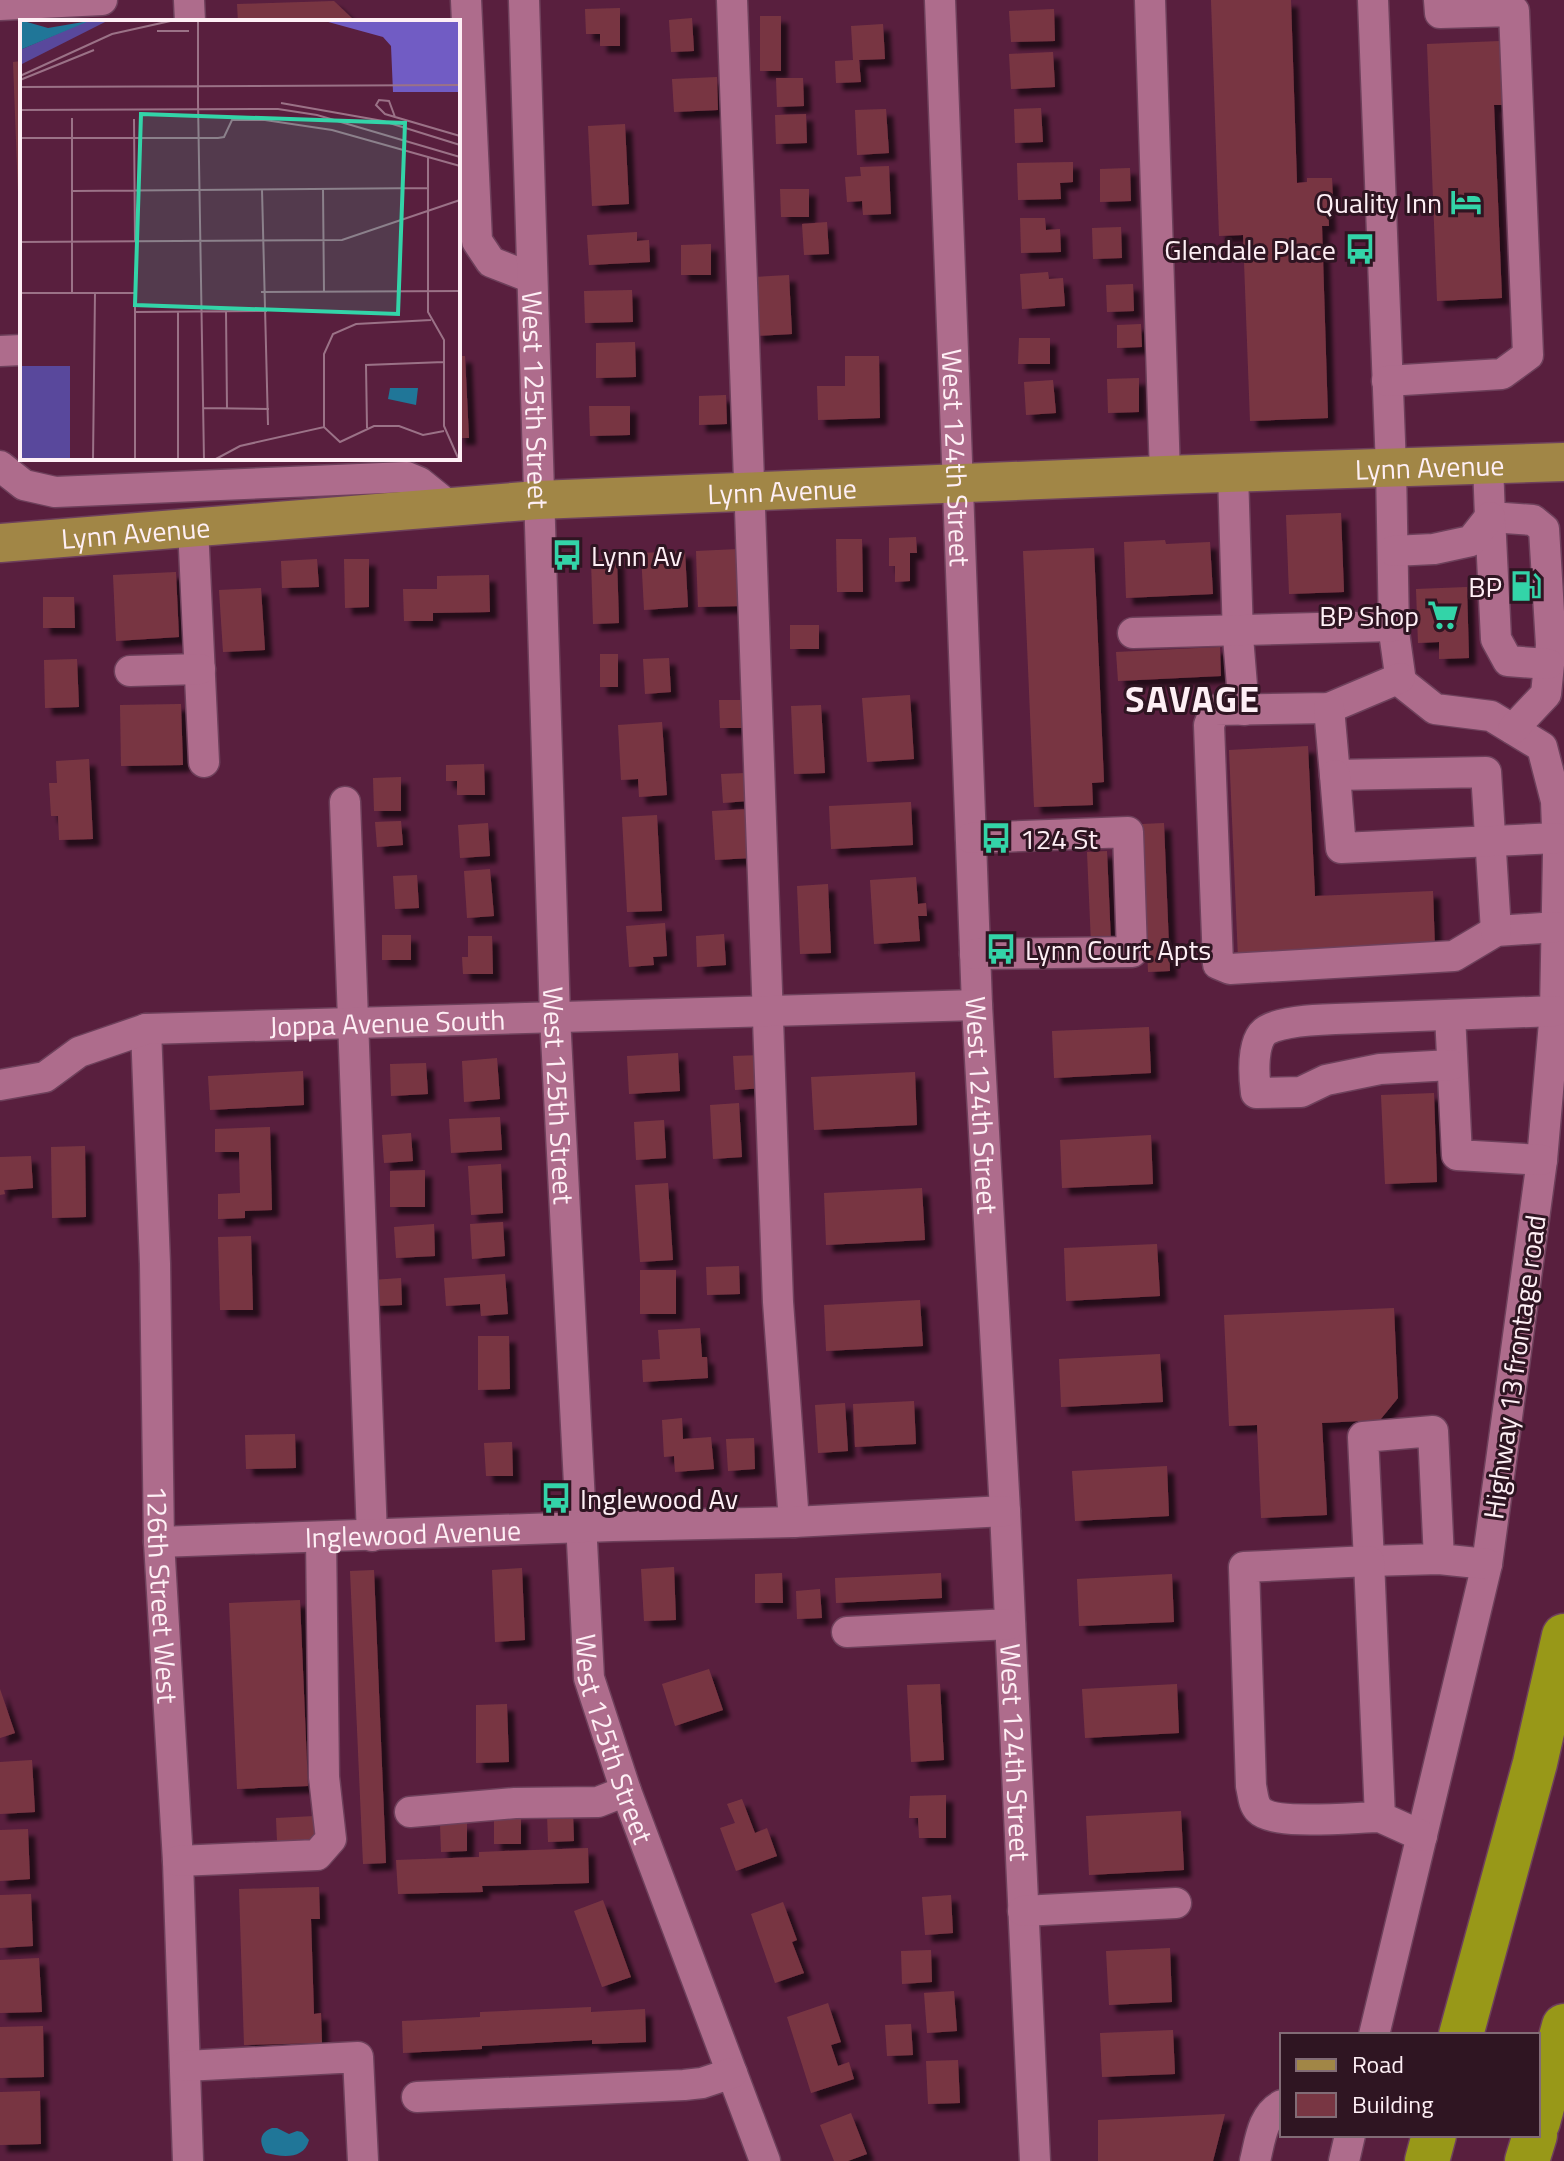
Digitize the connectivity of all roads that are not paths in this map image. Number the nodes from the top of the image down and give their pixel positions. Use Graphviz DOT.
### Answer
graph roads {
  1 [pos="189,0"];
  2 [pos="466,0"];
  3 [pos="524,0"];
  4 [pos="732,0"];
  5 [pos="940,0"];
  6 [pos="1150,0"];
  7 [pos="1373,0"];
  8 [pos="1439,0"];
  9 [pos="102,1"];
  10 [pos="0,5"];
  11 [pos="190,20"];
  12 [pos="532,278"];
  13 [pos="20,350"];
  14 [pos="0,351"];
  15 [pos="1387,381"];
  16 [pos="1564,462"];
  17 [pos="1488,464"];
  18 [pos="0,466"];
  19 [pos="1391,467"];
  20 [pos="1233,473"];
  21 [pos="1165,475"];
  22 [pos="957,484"];
  23 [pos="749,492"];
  24 [pos="538,500"];
  25 [pos="450,507"];
  26 [pos="1490,517"];
  27 [pos="193,527"];
  28 [pos="0,543"];
  29 [pos="1393,551"];
  30 [pos="1394,626"];
  31 [pos="1238,631"];
  32 [pos="1133,633"];
  33 [pos="1548,664"];
  34 [pos="200,669"];
  35 [pos="130,671"];
  36 [pos="1400,678"];
  37 [pos="1329,708"];
  38 [pos="1244,710"];
  39 [pos="1502,722"];
  40 [pos="204,762"];
  41 [pos="1335,775"];
  42 [pos="345,802"];
  43 [pos="971,838"];
  44 [pos="1557,838"];
  45 [pos="1490,841"];
  46 [pos="1557,927"];
  47 [pos="1496,931"];
  48 [pos="975,954"];
  49 [pos="977,1005"];
  50 [pos="769,1011"];
  51 [pos="1555,1011"];
  52 [pos="1450,1015"];
  53 [pos="555,1017"];
  54 [pos="352,1023"];
  55 [pos="146,1029"];
  56 [pos="1451,1065"];
  57 [pos="0,1085"];
  58 [pos="1542,1160"];
  59 [pos="1005,1511"];
  60 [pos="794,1522"];
  61 [pos="580,1527"];
  62 [pos="372,1536"];
  63 [pos="321,1537"];
  64 [pos="159,1542"];
  65 [pos="1439,1559"];
  66 [pos="1369,1561"];
  67 [pos="1487,1564"];
  68 [pos="1010,1624"];
  69 [pos="847,1632"];
  70 [pos="1564,1636"];
  71 [pos="626,1791"];
  72 [pos="410,1812"];
  73 [pos="1380,1817"];
  74 [pos="1422,1836"];
  75 [pos="178,1861"];
  76 [pos="1176,1903"];
  77 [pos="1023,1911"];
  78 [pos="1564,2026"];
  79 [pos="1374,2033"];
  80 [pos="1462,2033"];
  81 [pos="185,2066"];
  82 [pos="732,2073"];
  83 [pos="417,2097"];
  84 [pos="1280,2106"];
  85 [pos="1540,2115"];
  86 [pos="1350,2137"];
  87 [pos="1433,2137"];
  88 [pos="1534,2137"];
  89 [pos="188,2161"];
  90 [pos="363,2161"];
  91 [pos="765,2161"];
  92 [pos="1035,2161"];
  93 [pos="1255,2161"];
  94 [pos="1344,2161"];
  95 [pos="1427,2161"];
  96 [pos="1527,2161"];
  1 -- 11 [label="street"];
  2 -- 12 [label="street"];
  3 -- 12 [label="street, West 125th Street"];
  4 -- 23 [label="street"];
  5 -- 22 [label="street, West 124th Street"];
  6 -- 21 [label="street"];
  7 -- 15 [label="street"];
  8 -- 15 [label="street"];
  9 -- 10 [label="street"];
  12 -- 24 [label="street, West 125th Street"];
  13 -- 14 [label="street"];
  15 -- 19 [label="street"];
  16 -- 17 [label="main road, Lynn Avenue"];
  17 -- 19 [label="main road, Lynn Avenue"];
  17 -- 26 [label="street"];
  18 -- 25 [label="street"];
  19 -- 20 [label="main road, Lynn Avenue"];
  19 -- 29 [label="street"];
  20 -- 21 [label="main road, Lynn Avenue"];
  20 -- 31 [label="street"];
  21 -- 22 [label="main road, Lynn Avenue"];
  22 -- 23 [label="main road, Lynn Avenue"];
  22 -- 43 [label="street, West 124th Street"];
  23 -- 24 [label="main road, Lynn Avenue"];
  23 -- 50 [label="street"];
  24 -- 25 [label="main road, Lynn Avenue"];
  24 -- 53 [label="street, West 125th Street"];
  25 -- 27 [label="main road, Lynn Avenue"];
  26 -- 29 [label="street"];
  26 -- 33 [label="street"];
  26 -- 33 [label="street"];
  27 -- 28 [label="main road, Lynn Avenue"];
  27 -- 34 [label="street"];
  29 -- 30 [label="street"];
  30 -- 31 [label="street"];
  30 -- 36 [label="street"];
  31 -- 32 [label="street"];
  31 -- 38 [label="street"];
  33 -- 39 [label="street"];
  34 -- 35 [label="street"];
  34 -- 40 [label="street"];
  36 -- 37 [label="street"];
  36 -- 39 [label="street"];
  37 -- 38 [label="street"];
  37 -- 41 [label="street"];
  38 -- 47 [label="street"];
  39 -- 44 [label="street, Highway 13 frontage road"];
  41 -- 45 [label="street"];
  41 -- 45 [label="street"];
  42 -- 54 [label="street"];
  43 -- 48 [label="street, West 124th Street"];
  43 -- 48 [label="street"];
  44 -- 45 [label="street"];
  44 -- 46 [label="street, Highway 13 frontage road"];
  45 -- 47 [label="street"];
  46 -- 47 [label="street"];
  46 -- 51 [label="street, Highway 13 frontage road"];
  48 -- 49 [label="street, West 124th Street"];
  49 -- 50 [label="street, Joppa Avenue South"];
  49 -- 59 [label="street, West 124th Street"];
  50 -- 53 [label="street, Joppa Avenue South"];
  50 -- 60 [label="street"];
  51 -- 52 [label="street"];
  51 -- 58 [label="street, Highway 13 frontage road"];
  52 -- 56 [label="street"];
  52 -- 56 [label="street"];
  53 -- 54 [label="street, Joppa Avenue South"];
  53 -- 61 [label="street, West 125th Street"];
  54 -- 55 [label="street, Joppa Avenue South"];
  54 -- 62 [label="street"];
  55 -- 57 [label="street, Joppa Avenue South"];
  55 -- 64 [label="street, 126th Street West"];
  56 -- 58 [label="street"];
  58 -- 67 [label="street, Highway 13 frontage road"];
  59 -- 60 [label="street, Inglewood Avenue"];
  59 -- 68 [label="street, West 124th Street"];
  60 -- 61 [label="street, Inglewood Avenue"];
  61 -- 62 [label="street, Inglewood Avenue"];
  61 -- 71 [label="street, West 125th Street"];
  62 -- 63 [label="street, Inglewood Avenue"];
  63 -- 64 [label="street, Inglewood Avenue"];
  63 -- 75 [label="street"];
  64 -- 75 [label="street, 126th Street West"];
  65 -- 66 [label="street"];
  65 -- 66 [label="street"];
  65 -- 67 [label="street"];
  66 -- 73 [label="street"];
  66 -- 73 [label="street"];
  67 -- 74 [label="street, Highway 13 frontage road"];
  68 -- 69 [label="street"];
  68 -- 77 [label="street, West 124th Street"];
  70 -- 80 [label="highway"];
  71 -- 72 [label="street"];
  71 -- 82 [label="street, West 125th Street"];
  73 -- 74 [label="street"];
  74 -- 79 [label="street, Highway 13 frontage road"];
  75 -- 81 [label="street, 126th Street West"];
  76 -- 77 [label="street"];
  77 -- 92 [label="street, West 124th Street"];
  78 -- 85 [label="highway"];
  81 -- 89 [label="street, 126th Street West"];
  81 -- 90 [label="street"];
  82 -- 83 [label="street"];
  82 -- 91 [label="street, West 125th Street"];
  84 -- 93 [label="street"];
  86 -- 94 [label="street"];
  87 -- 95 [label="highway"];
  88 -- 96 [label="highway"];
}
